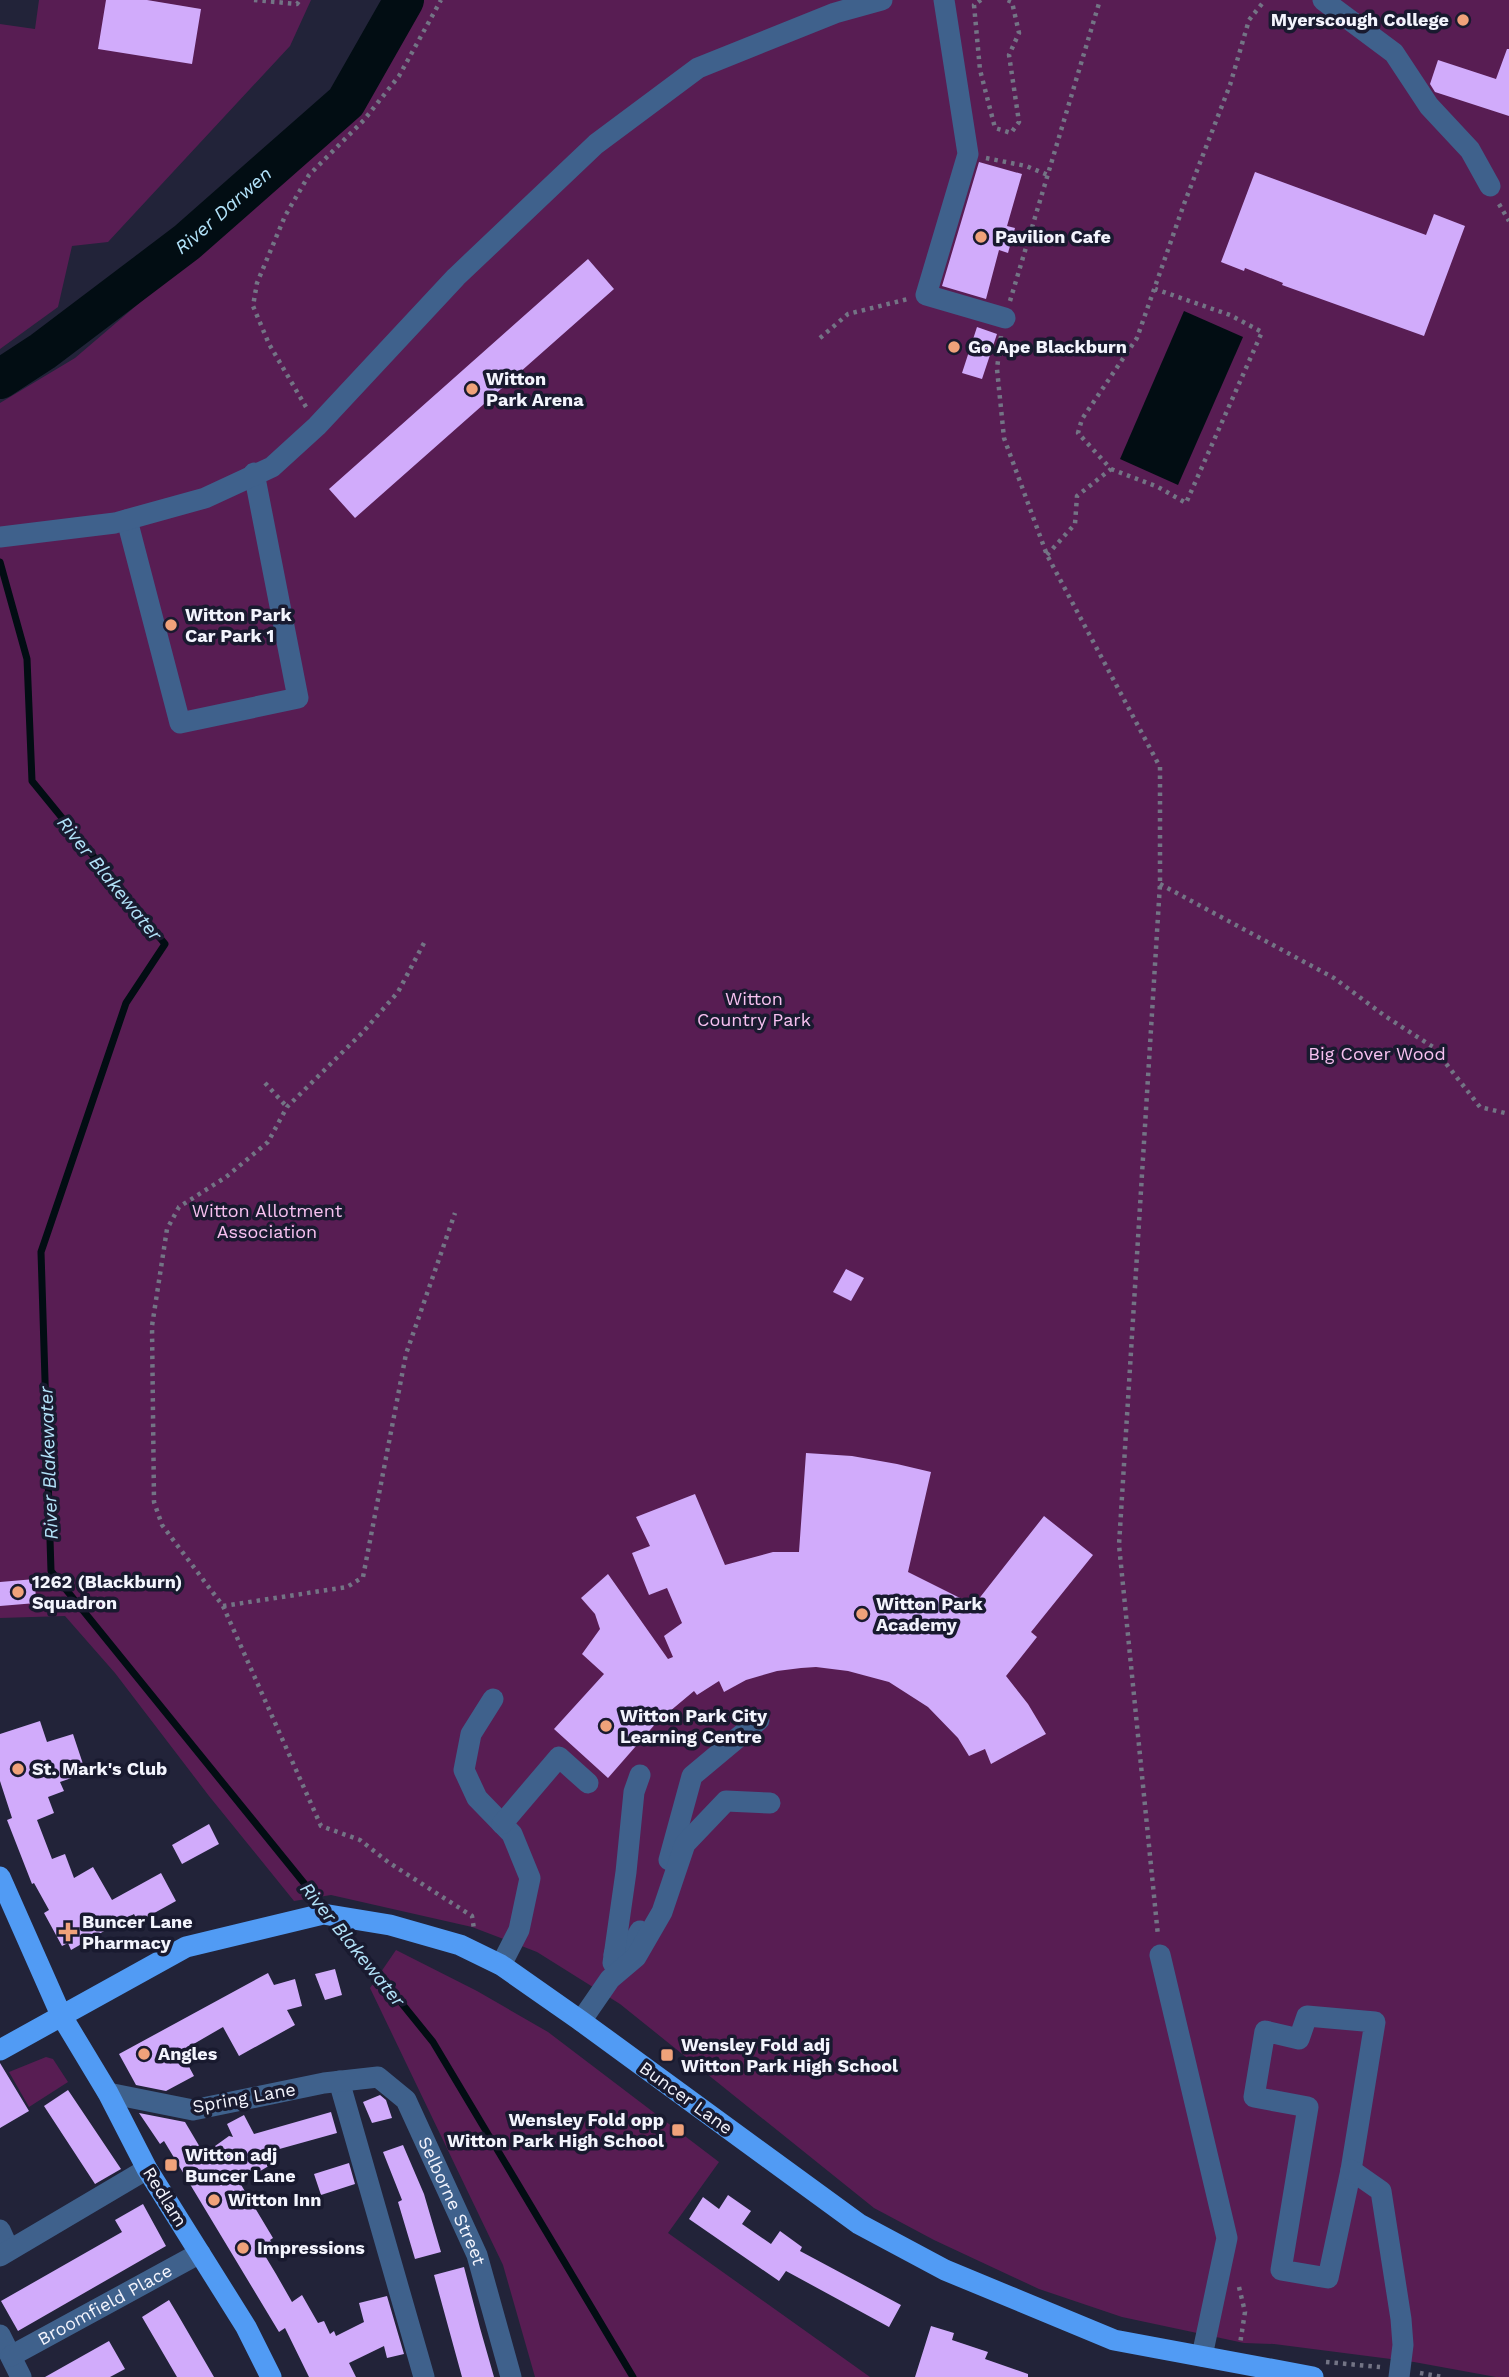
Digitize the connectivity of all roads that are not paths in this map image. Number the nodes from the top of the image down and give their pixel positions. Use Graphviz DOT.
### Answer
graph roads {
  1 [pos="882,0"];
  2 [pos="944,0"];
  3 [pos="1323,0"];
  4 [pos="1490,186"];
  5 [pos="1005,318"];
  6 [pos="254,473"];
  7 [pos="127,520"];
  8 [pos="2,536"];
  9 [pos="493,1699"];
  10 [pos="759,1720"];
  11 [pos="640,1775"];
  12 [pos="588,1783"];
  13 [pos="770,1803"];
  14 [pos="502,1824"];
  15 [pos="0,1877"];
  16 [pos="614,1954"];
  17 [pos="1160,1955"];
  18 [pos="501,1965"];
  19 [pos="610,1979"];
  20 [pos="61,2015"];
  21 [pos="580,2021"];
  22 [pos="0,2050"];
  23 [pos="339,2081"];
  24 [pos="108,2092"];
  25 [pos="147,2169"];
  26 [pos="1351,2170"];
  27 [pos="0,2231"];
  28 [pos="5,2253"];
  29 [pos="200,2253"];
  30 [pos="0,2335"];
  31 [pos="11,2356"];
  32 [pos="1202,2356"];
  33 [pos="1313,2369"];
  34 [pos="1400,2373"];
  35 [pos="1274,2374"];
  36 [pos="21,2377"];
  37 [pos="271,2377"];
  38 [pos="424,2377"];
  39 [pos="511,2377"];
  1 -- 6 [label="street"];
  2 -- 5 [label="street"];
  3 -- 4 [label="street"];
  6 -- 7 [label="street"];
  6 -- 7 [label="street"];
  7 -- 8 [label="street"];
  9 -- 14 [label="street"];
  10 -- 16 [label="street"];
  11 -- 16 [label="street"];
  12 -- 14 [label="street"];
  13 -- 19 [label="street"];
  14 -- 18 [label="street"];
  15 -- 20 [label="main road, Redlam"];
  16 -- 19 [label="street"];
  17 -- 32 [label="street"];
  18 -- 20 [label="main road, Buncer Lane"];
  18 -- 21 [label="main road, Buncer Lane"];
  19 -- 21 [label="street"];
  20 -- 22 [label="main road"];
  20 -- 24 [label="main road, Redlam"];
  21 -- 32 [label="main road, Buncer Lane"];
  23 -- 24 [label="street, Spring Lane"];
  23 -- 38 [label="street"];
  23 -- 39 [label="street, Selborne Street"];
  24 -- 25 [label="main road, Redlam"];
  25 -- 28 [label="street"];
  25 -- 29 [label="main road, Redlam"];
  26 -- 26 [label="street"];
  26 -- 34 [label="street"];
  27 -- 28 [label="street"];
  29 -- 31 [label="street, Broomfield Place"];
  29 -- 37 [label="main road, Redlam"];
  30 -- 31 [label="street"];
  31 -- 36 [label="street"];
  32 -- 35 [label="main road, Buncer Lane"];
  33 -- 35 [label="main road, Buncer Lane"];
}
